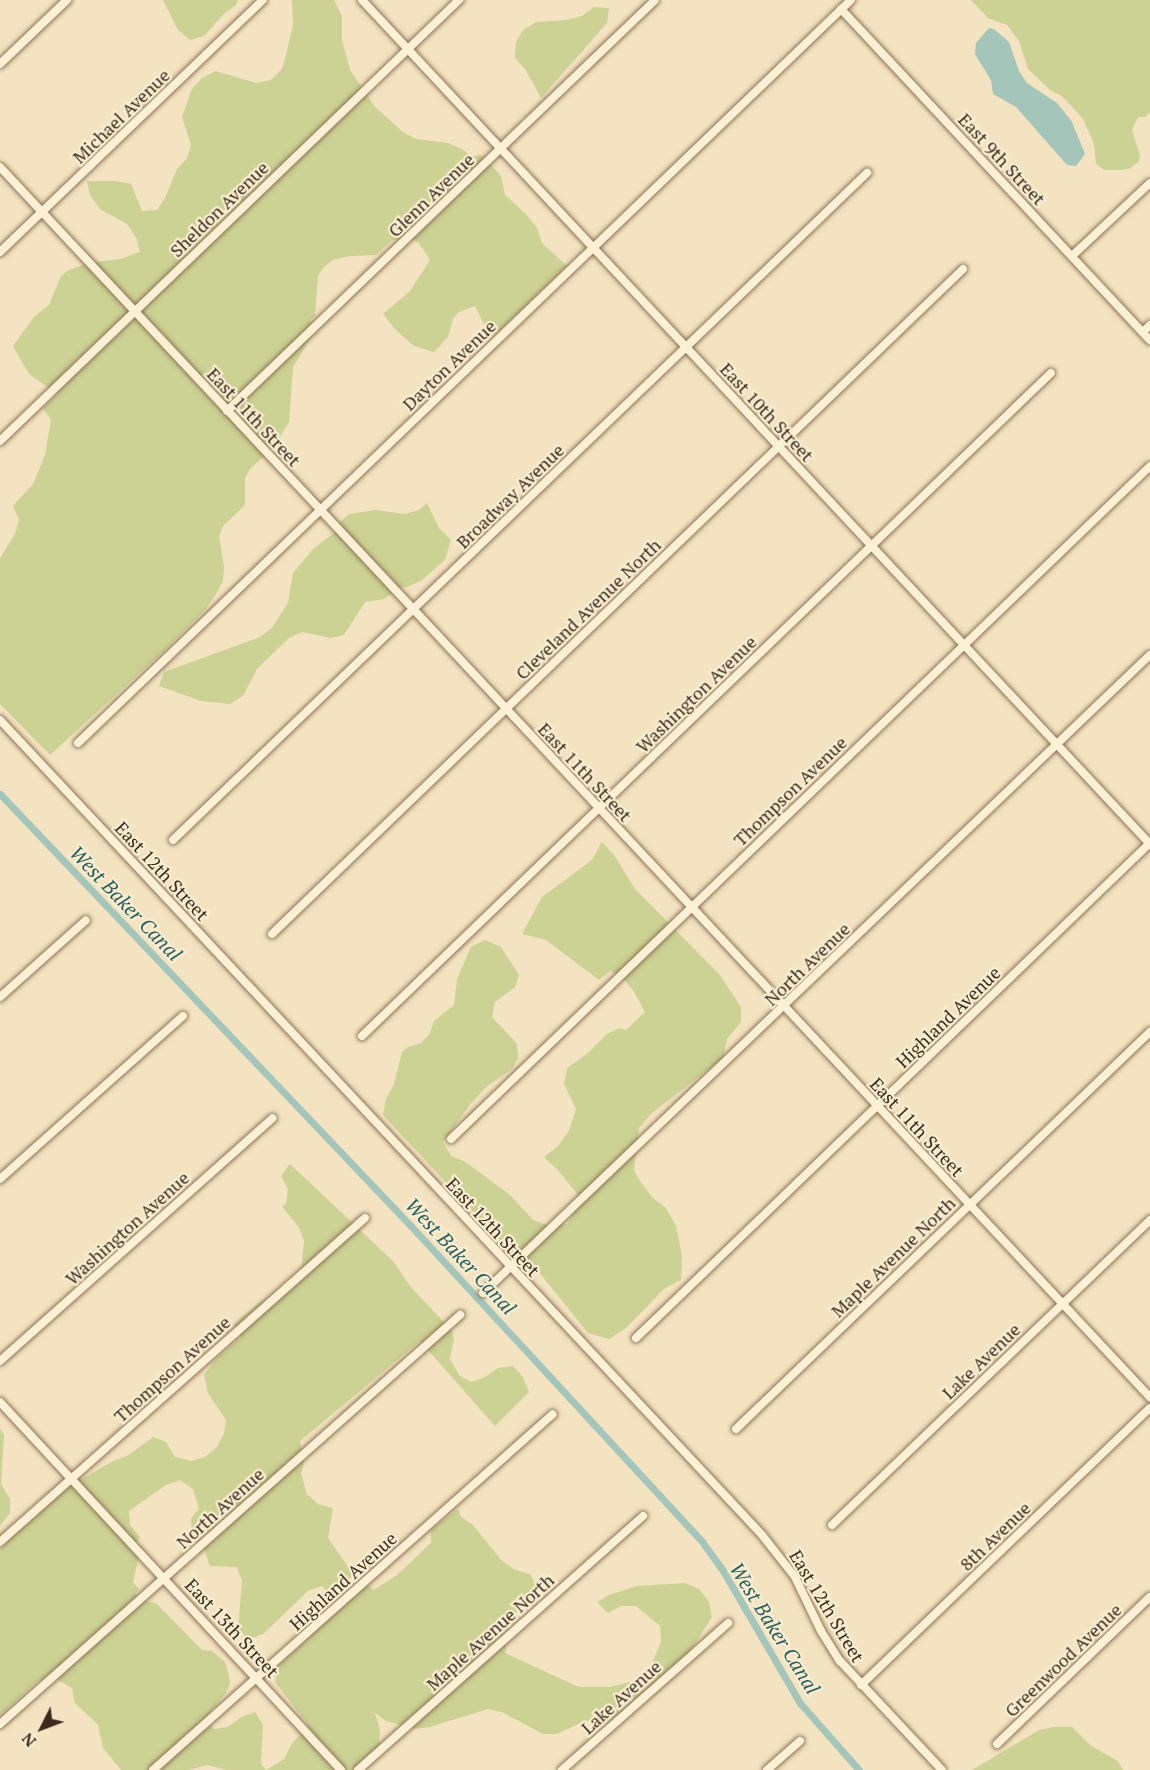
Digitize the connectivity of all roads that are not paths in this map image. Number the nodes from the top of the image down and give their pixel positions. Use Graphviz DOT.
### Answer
graph roads {
  1 [pos="67,0"];
  2 [pos="263,0"];
  3 [pos="362,0"];
  4 [pos="459,0"];
  5 [pos="655,0"];
  6 [pos="851,0"];
  7 [pos="841,9"];
  8 [pos="408,49"];
  9 [pos="0,64"];
  10 [pos="500,149"];
  11 [pos="0,167"];
  12 [pos="867,173"];
  13 [pos="1150,183"];
  14 [pos="42,212"];
  15 [pos="593,248"];
  16 [pos="0,252"];
  17 [pos="1072,256"];
  18 [pos="963,269"];
  19 [pos="134,311"];
  20 [pos="1150,325"];
  21 [pos="1143,332"];
  22 [pos="1150,340"];
  23 [pos="686,347"];
  24 [pos="1051,373"];
  25 [pos="227,411"];
  26 [pos="0,441"];
  27 [pos="778,447"];
  28 [pos="1150,466"];
  29 [pos="320,511"];
  30 [pos="871,546"];
  31 [pos="413,609"];
  32 [pos="964,645"];
  33 [pos="1150,655"];
  34 [pos="506,709"];
  35 [pos="0,720"];
  36 [pos="78,743"];
  37 [pos="1056,745"];
  38 [pos="598,808"];
  39 [pos="173,840"];
  40 [pos="1150,844"];
  41 [pos="691,907"];
  42 [pos="86,920"];
  43 [pos="272,934"];
  44 [pos="0,997"];
  45 [pos="784,1007"];
  46 [pos="183,1016"];
  47 [pos="1150,1032"];
  48 [pos="362,1036"];
  49 [pos="877,1106"];
  50 [pos="273,1118"];
  51 [pos="451,1139"];
  52 [pos="0,1179"];
  53 [pos="969,1204"];
  54 [pos="365,1218"];
  55 [pos="1150,1220"];
  56 [pos="512,1269"];
  57 [pos="483,1293"];
  58 [pos="1063,1304"];
  59 [pos="460,1315"];
  60 [pos="636,1338"];
  61 [pos="0,1360"];
  62 [pos="1150,1397"];
  63 [pos="0,1402"];
  64 [pos="1150,1408"];
  65 [pos="553,1414"];
  66 [pos="736,1429"];
  67 [pos="72,1478"];
  68 [pos="643,1516"];
  69 [pos="832,1525"];
  70 [pos="0,1542"];
  71 [pos="165,1577"];
  72 [pos="1150,1597"];
  73 [pos="728,1623"];
  74 [pos="257,1677"];
  75 [pos="861,1685"];
  76 [pos="0,1724"];
  77 [pos="800,1741"];
  78 [pos="997,1744"];
  79 [pos="153,1770"];
  80 [pos="341,1770"];
  81 [pos="358,1770"];
  82 [pos="562,1770"];
  83 [pos="767,1770"];
  84 [pos="942,1770"];
  1 -- 9 [label="street"];
  2 -- 14 [label="street, Michael Avenue"];
  3 -- 8 [label="street, East 10th Street"];
  4 -- 8 [label="street, Sheldon Avenue"];
  5 -- 10 [label="street, Glenn Avenue"];
  6 -- 7 [label="street"];
  7 -- 15 [label="street, Dayton Avenue"];
  7 -- 17 [label="street, East 9th Street"];
  8 -- 10 [label="street, East 10th Street"];
  8 -- 19 [label="street, Sheldon Avenue"];
  10 -- 15 [label="street, East 10th Street"];
  10 -- 25 [label="street, Glenn Avenue"];
  11 -- 14 [label="street, East 11th Street"];
  12 -- 23 [label="street, Broadway Avenue"];
  13 -- 17 [label="street"];
  14 -- 16 [label="street, Michael Avenue"];
  14 -- 19 [label="street, East 11th Street"];
  15 -- 23 [label="street, East 10th Street"];
  15 -- 29 [label="street, Dayton Avenue"];
  17 -- 21 [label="street, East 9th Street"];
  18 -- 27 [label="street, Cleveland Avenue North"];
  19 -- 25 [label="street, East 11th Street"];
  19 -- 26 [label="street, Sheldon Avenue"];
  20 -- 21 [label="street"];
  21 -- 22 [label="street, East 9th Street"];
  23 -- 27 [label="street, East 10th Street"];
  23 -- 31 [label="street, Broadway Avenue"];
  24 -- 30 [label="street, Washington Avenue"];
  25 -- 29 [label="street, East 11th Street"];
  27 -- 30 [label="street, East 10th Street"];
  27 -- 34 [label="street, Cleveland Avenue North"];
  28 -- 32 [label="street, Thompson Avenue"];
  29 -- 31 [label="street, East 11th Street"];
  29 -- 36 [label="street, Dayton Avenue"];
  30 -- 32 [label="street, East 10th Street"];
  30 -- 38 [label="street, Washington Avenue"];
  31 -- 34 [label="street, East 11th Street"];
  31 -- 39 [label="street, Broadway Avenue"];
  32 -- 37 [label="street, East 10th Street"];
  32 -- 41 [label="street, Thompson Avenue"];
  33 -- 37 [label="street, North Avenue"];
  34 -- 38 [label="street, East 11th Street"];
  34 -- 43 [label="street, Cleveland Avenue North"];
  35 -- 56 [label="street, East 12th Street"];
  37 -- 40 [label="street, East 10th Street"];
  37 -- 45 [label="street, North Avenue"];
  38 -- 41 [label="street, East 11th Street"];
  38 -- 48 [label="street, Washington Avenue"];
  40 -- 49 [label="street, Highland Avenue"];
  41 -- 45 [label="street, East 11th Street"];
  41 -- 51 [label="street, Thompson Avenue"];
  42 -- 44 [label="street"];
  45 -- 49 [label="street, East 11th Street"];
  45 -- 56 [label="street, North Avenue"];
  46 -- 52 [label="street"];
  47 -- 53 [label="street, Maple Avenue North"];
  49 -- 53 [label="street, East 11th Street"];
  49 -- 60 [label="street, Highland Avenue"];
  50 -- 61 [label="street, Washington Avenue"];
  53 -- 58 [label="street, East 11th Street"];
  53 -- 66 [label="street, Maple Avenue North"];
  54 -- 67 [label="street, Thompson Avenue"];
  55 -- 58 [label="street, Lake Avenue"];
  56 -- 57 [label="street, North Avenue"];
  56 -- 75 [label="street, East 12th Street"];
  58 -- 62 [label="street, East 11th Street"];
  58 -- 69 [label="street, Lake Avenue"];
  59 -- 71 [label="street, North Avenue"];
  63 -- 67 [label="street, East 13th Street"];
  64 -- 75 [label="street, 8th Avenue"];
  65 -- 74 [label="street, Highland Avenue"];
  67 -- 70 [label="street, Thompson Avenue"];
  67 -- 71 [label="street, East 13th Street"];
  68 -- 81 [label="street, Maple Avenue North"];
  71 -- 74 [label="street, East 13th Street"];
  71 -- 76 [label="street, North Avenue"];
  72 -- 78 [label="street, Greenwood Avenue"];
  73 -- 82 [label="street, Lake Avenue"];
  74 -- 79 [label="street, Highland Avenue"];
  74 -- 80 [label="street, East 13th Street"];
  75 -- 84 [label="street, East 12th Street"];
  77 -- 83 [label="street"];
}
